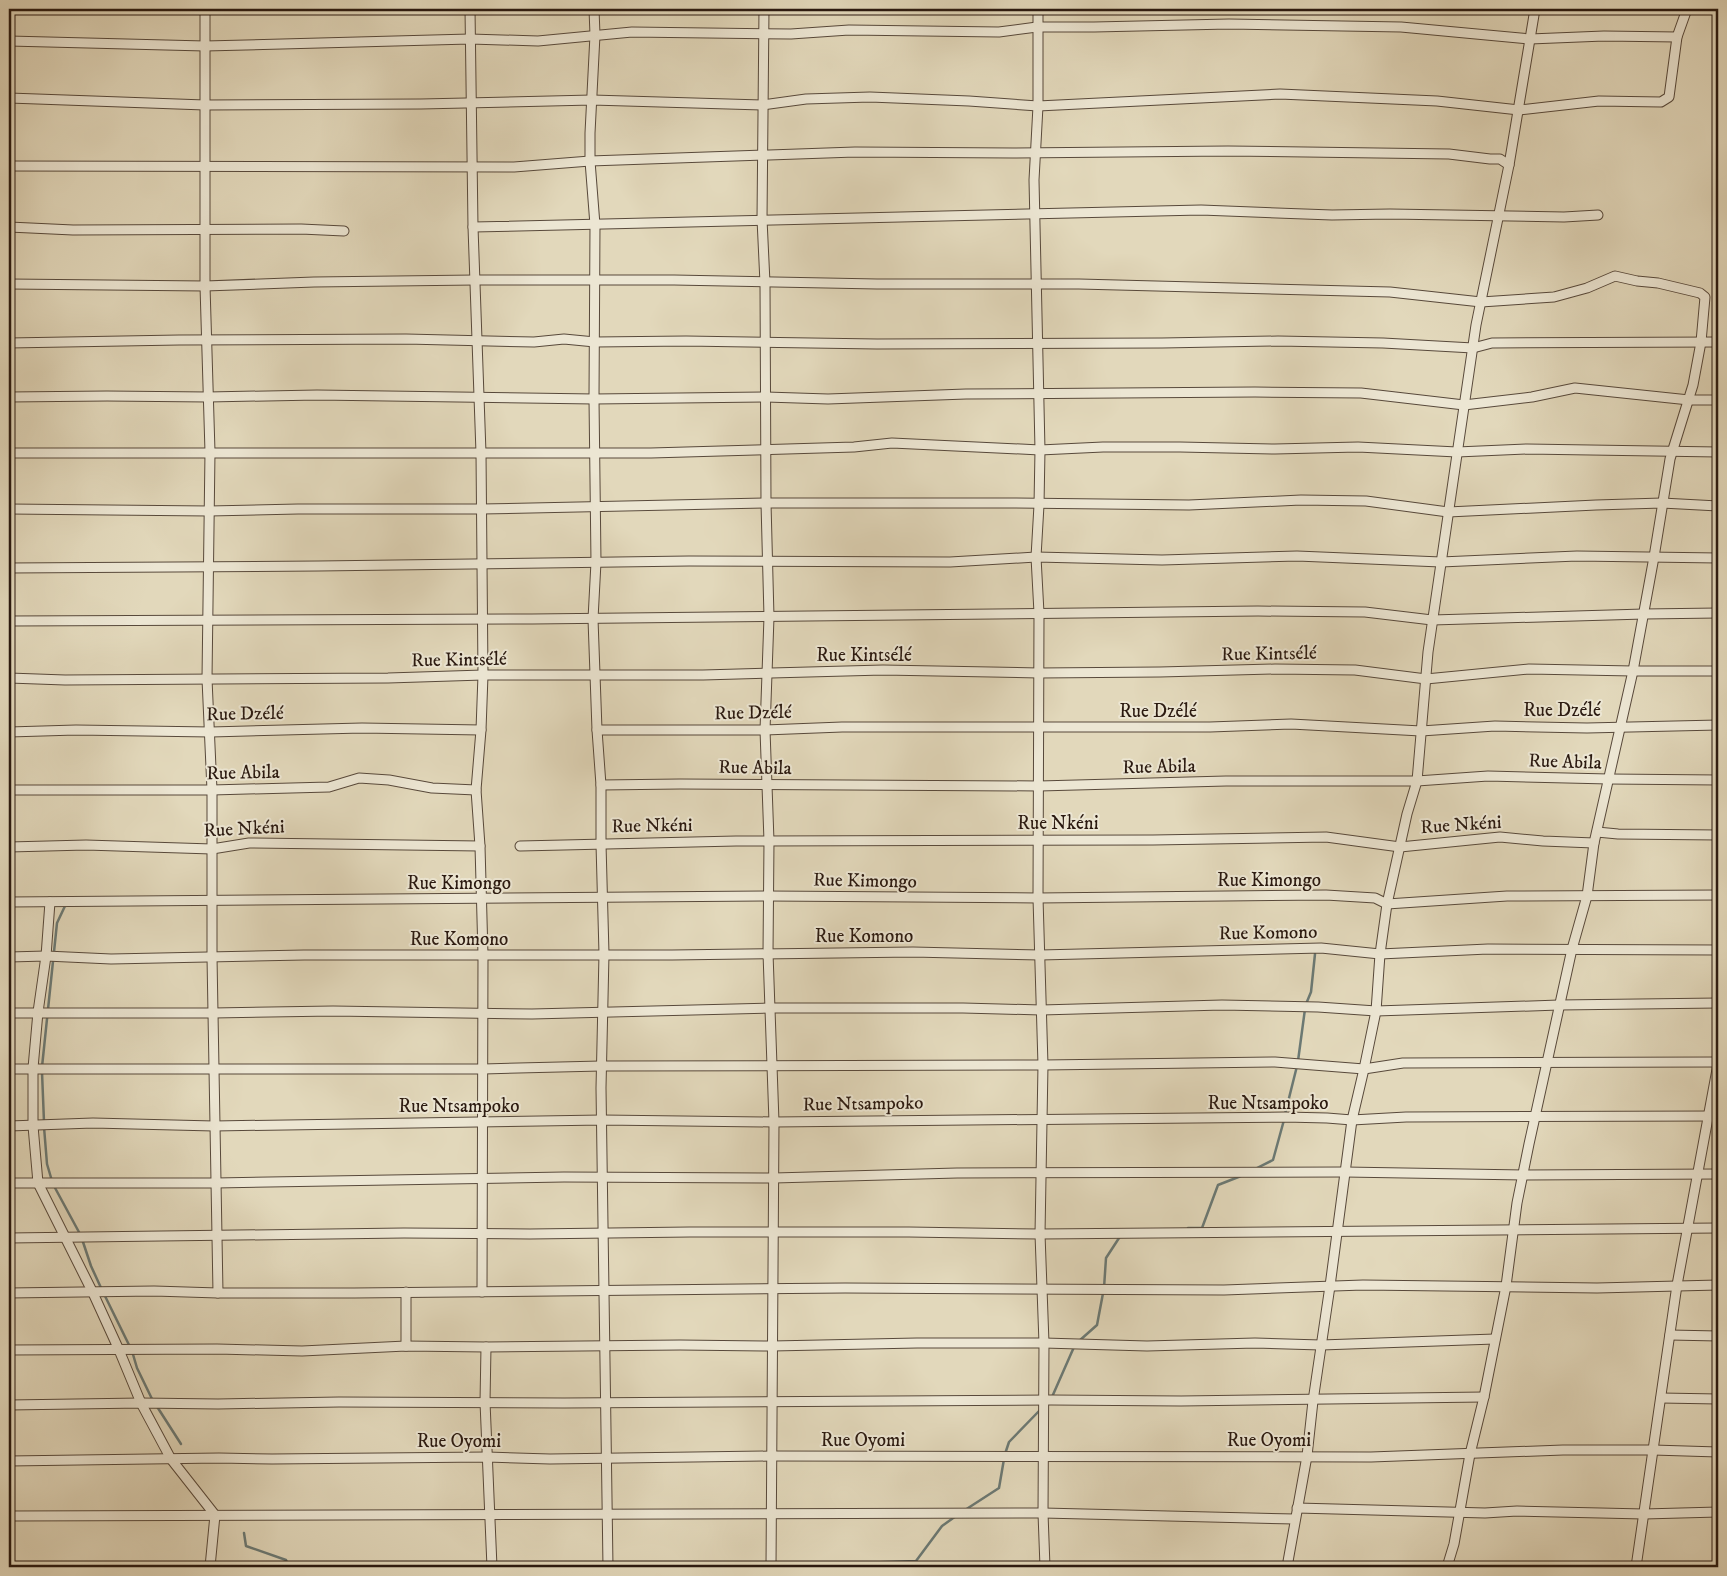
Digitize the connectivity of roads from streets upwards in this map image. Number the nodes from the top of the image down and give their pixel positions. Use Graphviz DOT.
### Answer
graph roads {
  1 [pos="205,9"];
  2 [pos="470,9"];
  3 [pos="594,9"];
  4 [pos="764,9"];
  5 [pos="1038,9"];
  6 [pos="1535,9"];
  7 [pos="1687,9"];
  8 [pos="1037,27"];
  9 [pos="763,34"];
  10 [pos="595,35"];
  11 [pos="1677,37"];
  12 [pos="470,39"];
  13 [pos="1530,39"];
  14 [pos="9,41"];
  15 [pos="205,46"];
  16 [pos="9,98"];
  17 [pos="592,100"];
  18 [pos="470,103"];
  19 [pos="205,105"];
  20 [pos="762,105"];
  21 [pos="1038,106"];
  22 [pos="1519,110"];
  23 [pos="1036,152"];
  24 [pos="763,155"];
  25 [pos="590,161"];
  26 [pos="1509,165"];
  27 [pos="9,166"];
  28 [pos="473,167"];
  29 [pos="205,168"];
  30 [pos="1035,215"];
  31 [pos="1598,215"];
  32 [pos="1498,217"];
  33 [pos="762,219"];
  34 [pos="595,225"];
  35 [pos="472,227"];
  36 [pos="9,228"];
  37 [pos="206,230"];
  38 [pos="344,231"];
  39 [pos="475,280"];
  40 [pos="595,281"];
  41 [pos="765,283"];
  42 [pos="9,284"];
  43 [pos="1036,285"];
  44 [pos="205,286"];
  45 [pos="1480,302"];
  46 [pos="207,340"];
  47 [pos="477,340"];
  48 [pos="595,342"];
  49 [pos="1038,342"];
  50 [pos="1701,342"];
  51 [pos="1718,342"];
  52 [pos="9,343"];
  53 [pos="765,343"];
  54 [pos="1473,348"];
  55 [pos="1039,394"];
  56 [pos="9,397"];
  57 [pos="766,397"];
  58 [pos="208,398"];
  59 [pos="479,399"];
  60 [pos="594,399"];
  61 [pos="1689,400"];
  62 [pos="1718,400"];
  63 [pos="1464,405"];
  64 [pos="767,449"];
  65 [pos="1040,450"];
  66 [pos="1673,450"];
  67 [pos="210,452"];
  68 [pos="594,452"];
  69 [pos="1457,452"];
  70 [pos="1718,452"];
  71 [pos="9,453"];
  72 [pos="481,453"];
  73 [pos="766,504"];
  74 [pos="1039,504"];
  75 [pos="1662,504"];
  76 [pos="596,506"];
  77 [pos="1718,506"];
  78 [pos="9,509"];
  79 [pos="481,509"];
  80 [pos="209,511"];
  81 [pos="1448,512"];
  82 [pos="1036,557"];
  83 [pos="1654,557"];
  84 [pos="1718,558"];
  85 [pos="596,562"];
  86 [pos="769,562"];
  87 [pos="1441,562"];
  88 [pos="482,563"];
  89 [pos="208,567"];
  90 [pos="9,568"];
  91 [pos="1039,613"];
  92 [pos="1718,613"];
  93 [pos="1644,614"];
  94 [pos="769,617"];
  95 [pos="593,619"];
  96 [pos="207,620"];
  97 [pos="482,620"];
  98 [pos="1432,620"];
  99 [pos="9,621"];
  100 [pos="1633,671"];
  101 [pos="1718,671"];
  102 [pos="767,673"];
  103 [pos="1039,673"];
  104 [pos="483,675"];
  105 [pos="596,676"];
  106 [pos="9,678"];
  107 [pos="207,678"];
  108 [pos="1426,679"];
  109 [pos="1718,725"];
  110 [pos="1620,726"];
  111 [pos="1040,727"];
  112 [pos="481,730"];
  113 [pos="597,730"];
  114 [pos="765,730"];
  115 [pos="1420,731"];
  116 [pos="9,732"];
  117 [pos="211,732"];
  118 [pos="1416,780"];
  119 [pos="1609,780"];
  120 [pos="1718,780"];
  121 [pos="601,785"];
  122 [pos="767,785"];
  123 [pos="1039,786"];
  124 [pos="9,790"];
  125 [pos="212,790"];
  126 [pos="476,790"];
  127 [pos="1597,832"];
  128 [pos="1718,835"];
  129 [pos="1039,839"];
  130 [pos="769,841"];
  131 [pos="1594,843"];
  132 [pos="601,844"];
  133 [pos="480,846"];
  134 [pos="520,846"];
  135 [pos="9,847"];
  136 [pos="1400,847"];
  137 [pos="212,848"];
  138 [pos="1718,895"];
  139 [pos="768,896"];
  140 [pos="1586,896"];
  141 [pos="602,898"];
  142 [pos="1038,898"];
  143 [pos="481,899"];
  144 [pos="9,902"];
  145 [pos="50,902"];
  146 [pos="212,902"];
  147 [pos="1387,904"];
  148 [pos="1572,949"];
  149 [pos="1718,950"];
  150 [pos="768,953"];
  151 [pos="604,954"];
  152 [pos="1380,954"];
  153 [pos="483,955"];
  154 [pos="1040,955"];
  155 [pos="46,956"];
  156 [pos="9,957"];
  157 [pos="212,957"];
  158 [pos="1718,1003"];
  159 [pos="1559,1005"];
  160 [pos="771,1008"];
  161 [pos="1041,1010"];
  162 [pos="1376,1011"];
  163 [pos="38,1012"];
  164 [pos="483,1012"];
  165 [pos="603,1012"];
  166 [pos="9,1013"];
  167 [pos="212,1013"];
  168 [pos="1546,1062"];
  169 [pos="1718,1063"];
  170 [pos="772,1065"];
  171 [pos="1043,1065"];
  172 [pos="601,1066"];
  173 [pos="33,1068"];
  174 [pos="9,1069"];
  175 [pos="483,1069"];
  176 [pos="1364,1069"];
  177 [pos="213,1070"];
  178 [pos="1708,1116"];
  179 [pos="1718,1116"];
  180 [pos="1536,1118"];
  181 [pos="602,1120"];
  182 [pos="1041,1120"];
  183 [pos="1352,1120"];
  184 [pos="483,1122"];
  185 [pos="774,1122"];
  186 [pos="9,1126"];
  187 [pos="33,1126"];
  188 [pos="214,1126"];
  189 [pos="1345,1172"];
  190 [pos="1041,1174"];
  191 [pos="1718,1174"];
  192 [pos="1524,1175"];
  193 [pos="1698,1175"];
  194 [pos="604,1177"];
  195 [pos="483,1178"];
  196 [pos="774,1178"];
  197 [pos="9,1183"];
  198 [pos="38,1183"];
  199 [pos="216,1183"];
  200 [pos="1689,1228"];
  201 [pos="1718,1228"];
  202 [pos="1513,1229"];
  203 [pos="1336,1231"];
  204 [pos="773,1232"];
  205 [pos="482,1233"];
  206 [pos="604,1233"];
  207 [pos="1040,1234"];
  208 [pos="216,1236"];
  209 [pos="65,1237"];
  210 [pos="9,1238"];
  211 [pos="1677,1285"];
  212 [pos="1718,1285"];
  213 [pos="1330,1286"];
  214 [pos="1506,1286"];
  215 [pos="1041,1288"];
  216 [pos="772,1289"];
  217 [pos="605,1290"];
  218 [pos="406,1292"];
  219 [pos="482,1292"];
  220 [pos="9,1293"];
  221 [pos="93,1293"];
  222 [pos="218,1293"];
  223 [pos="1670,1335"];
  224 [pos="1718,1336"];
  225 [pos="1495,1339"];
  226 [pos="1044,1343"];
  227 [pos="1321,1345"];
  228 [pos="406,1346"];
  229 [pos="606,1346"];
  230 [pos="772,1346"];
  231 [pos="486,1347"];
  232 [pos="9,1350"];
  233 [pos="119,1350"];
  234 [pos="1484,1397"];
  235 [pos="1661,1398"];
  236 [pos="1718,1399"];
  237 [pos="772,1400"];
  238 [pos="1044,1400"];
  239 [pos="1313,1400"];
  240 [pos="485,1402"];
  241 [pos="606,1402"];
  242 [pos="141,1403"];
  243 [pos="9,1405"];
  244 [pos="1652,1450"];
  245 [pos="1718,1452"];
  246 [pos="1470,1454"];
  247 [pos="772,1456"];
  248 [pos="1044,1456"];
  249 [pos="1307,1456"];
  250 [pos="487,1457"];
  251 [pos="607,1457"];
  252 [pos="172,1459"];
  253 [pos="9,1461"];
  254 [pos="1297,1508"];
  255 [pos="1459,1511"];
  256 [pos="1718,1512"];
  257 [pos="770,1513"];
  258 [pos="1043,1513"];
  259 [pos="489,1514"];
  260 [pos="607,1514"];
  261 [pos="1644,1514"];
  262 [pos="215,1515"];
  263 [pos="9,1516"];
  264 [pos="1295,1519"];
  265 [pos="210,1567"];
  266 [pos="492,1567"];
  267 [pos="608,1567"];
  268 [pos="771,1567"];
  269 [pos="1045,1567"];
  270 [pos="1287,1567"];
  271 [pos="1447,1567"];
  272 [pos="1636,1567"];
  1 -- 15 [label="street"];
  2 -- 12 [label="street"];
  3 -- 10 [label="street"];
  4 -- 9 [label="street"];
  5 -- 8 [label="street"];
  6 -- 13 [label="street"];
  7 -- 11 [label="street"];
  8 -- 9 [label="street"];
  8 -- 13 [label="street"];
  8 -- 21 [label="street"];
  9 -- 10 [label="street"];
  9 -- 20 [label="street"];
  10 -- 12 [label="street"];
  10 -- 17 [label="street"];
  11 -- 13 [label="street"];
  11 -- 22 [label="street"];
  12 -- 15 [label="street"];
  12 -- 18 [label="street"];
  13 -- 22 [label="street"];
  14 -- 15 [label="street"];
  15 -- 19 [label="street"];
  16 -- 19 [label="street"];
  17 -- 18 [label="street"];
  17 -- 20 [label="street"];
  17 -- 25 [label="street"];
  18 -- 19 [label="street"];
  18 -- 28 [label="street"];
  19 -- 29 [label="street"];
  20 -- 21 [label="street"];
  20 -- 24 [label="street"];
  21 -- 22 [label="street"];
  21 -- 23 [label="street"];
  22 -- 26 [label="street"];
  23 -- 24 [label="street"];
  23 -- 26 [label="street"];
  23 -- 30 [label="street"];
  24 -- 25 [label="street"];
  24 -- 33 [label="street"];
  25 -- 28 [label="street"];
  25 -- 34 [label="street"];
  26 -- 32 [label="street"];
  27 -- 29 [label="street"];
  28 -- 29 [label="street"];
  28 -- 35 [label="street"];
  29 -- 37 [label="street"];
  30 -- 32 [label="street"];
  30 -- 33 [label="street"];
  30 -- 43 [label="street"];
  31 -- 32 [label="street"];
  32 -- 45 [label="street"];
  33 -- 34 [label="street"];
  33 -- 41 [label="street"];
  34 -- 35 [label="street"];
  34 -- 40 [label="street"];
  35 -- 39 [label="street"];
  36 -- 37 [label="street"];
  37 -- 38 [label="street"];
  37 -- 44 [label="street"];
  39 -- 40 [label="street"];
  39 -- 44 [label="street"];
  39 -- 47 [label="street"];
  40 -- 41 [label="street"];
  40 -- 48 [label="street"];
  41 -- 43 [label="street"];
  41 -- 53 [label="street"];
  42 -- 44 [label="street"];
  43 -- 45 [label="street"];
  43 -- 49 [label="street"];
  44 -- 46 [label="street"];
  45 -- 50 [label="street"];
  45 -- 54 [label="street"];
  46 -- 47 [label="street"];
  46 -- 52 [label="street"];
  46 -- 58 [label="street"];
  47 -- 48 [label="street"];
  47 -- 59 [label="street"];
  48 -- 53 [label="street"];
  48 -- 60 [label="street"];
  49 -- 53 [label="street"];
  49 -- 54 [label="street"];
  49 -- 55 [label="street"];
  50 -- 51 [label="street"];
  50 -- 54 [label="street"];
  50 -- 61 [label="street"];
  53 -- 57 [label="street"];
  54 -- 63 [label="street"];
  55 -- 57 [label="street"];
  55 -- 63 [label="street"];
  55 -- 65 [label="street"];
  56 -- 58 [label="street"];
  57 -- 60 [label="street"];
  57 -- 64 [label="street"];
  58 -- 59 [label="street"];
  58 -- 67 [label="street"];
  59 -- 60 [label="street"];
  59 -- 72 [label="street"];
  60 -- 68 [label="street"];
  61 -- 62 [label="street"];
  61 -- 63 [label="street"];
  61 -- 66 [label="street"];
  63 -- 69 [label="street"];
  64 -- 65 [label="street"];
  64 -- 68 [label="street"];
  64 -- 73 [label="street"];
  65 -- 69 [label="street"];
  65 -- 74 [label="street"];
  66 -- 69 [label="street"];
  66 -- 70 [label="street"];
  66 -- 75 [label="street"];
  67 -- 71 [label="street"];
  67 -- 72 [label="street"];
  67 -- 80 [label="street"];
  68 -- 72 [label="street"];
  68 -- 76 [label="street"];
  69 -- 81 [label="street"];
  72 -- 79 [label="street"];
  73 -- 74 [label="street"];
  73 -- 76 [label="street"];
  73 -- 86 [label="street"];
  74 -- 81 [label="street"];
  74 -- 82 [label="street"];
  75 -- 77 [label="street"];
  75 -- 81 [label="street"];
  75 -- 83 [label="street"];
  76 -- 79 [label="street"];
  76 -- 85 [label="street"];
  78 -- 80 [label="street"];
  79 -- 80 [label="street"];
  79 -- 88 [label="street"];
  80 -- 89 [label="street"];
  81 -- 87 [label="street"];
  82 -- 86 [label="street"];
  82 -- 87 [label="street"];
  82 -- 91 [label="street"];
  83 -- 84 [label="street"];
  83 -- 87 [label="street"];
  83 -- 93 [label="street"];
  85 -- 86 [label="street"];
  85 -- 88 [label="street"];
  85 -- 95 [label="street"];
  86 -- 94 [label="street"];
  87 -- 98 [label="street"];
  88 -- 89 [label="street"];
  88 -- 97 [label="street"];
  89 -- 90 [label="street"];
  89 -- 96 [label="street"];
  91 -- 94 [label="street"];
  91 -- 98 [label="street"];
  91 -- 103 [label="street"];
  92 -- 93 [label="street"];
  93 -- 98 [label="street"];
  93 -- 100 [label="street"];
  94 -- 95 [label="street"];
  94 -- 102 [label="street"];
  95 -- 97 [label="street"];
  95 -- 105 [label="street"];
  96 -- 97 [label="street"];
  96 -- 99 [label="street"];
  96 -- 107 [label="street"];
  97 -- 104 [label="street"];
  98 -- 108 [label="street"];
  100 -- 101 [label="street, Rue Kintsélé"];
  100 -- 108 [label="street, Rue Kintsélé"];
  100 -- 110 [label="street"];
  102 -- 103 [label="street, Rue Kintsélé"];
  102 -- 105 [label="street, Rue Kintsélé"];
  102 -- 114 [label="street"];
  103 -- 108 [label="street, Rue Kintsélé"];
  103 -- 111 [label="street"];
  104 -- 105 [label="street, Rue Kintsélé"];
  104 -- 107 [label="street, Rue Kintsélé"];
  104 -- 112 [label="street"];
  105 -- 113 [label="street"];
  106 -- 107 [label="street, Rue Kintsélé"];
  107 -- 117 [label="street"];
  108 -- 115 [label="street"];
  109 -- 110 [label="street, Rue Dzélé"];
  110 -- 115 [label="street, Rue Dzélé"];
  110 -- 119 [label="street"];
  111 -- 114 [label="street, Rue Dzélé"];
  111 -- 115 [label="street, Rue Dzélé"];
  111 -- 123 [label="street"];
  112 -- 117 [label="street, Rue Dzélé"];
  112 -- 126 [label="street"];
  113 -- 114 [label="street, Rue Dzélé"];
  113 -- 121 [label="street"];
  114 -- 122 [label="street"];
  115 -- 118 [label="street"];
  116 -- 117 [label="street, Rue Dzélé"];
  117 -- 125 [label="street"];
  118 -- 119 [label="street, Rue Abila"];
  118 -- 123 [label="street, Rue Abila"];
  118 -- 136 [label="street"];
  119 -- 120 [label="street, Rue Abila"];
  119 -- 127 [label="street"];
  121 -- 122 [label="street, Rue Abila"];
  121 -- 132 [label="street"];
  122 -- 123 [label="street, Rue Abila"];
  122 -- 130 [label="street"];
  123 -- 129 [label="street"];
  124 -- 125 [label="street, Rue Abila"];
  125 -- 126 [label="street, Rue Abila"];
  125 -- 137 [label="street"];
  126 -- 133 [label="street"];
  127 -- 128 [label="street"];
  127 -- 131 [label="street"];
  129 -- 130 [label="street, Rue Nkéni"];
  129 -- 136 [label="street, Rue Nkéni"];
  129 -- 142 [label="street"];
  130 -- 132 [label="street, Rue Nkéni"];
  130 -- 139 [label="street"];
  131 -- 136 [label="street, Rue Nkéni"];
  131 -- 140 [label="street"];
  132 -- 134 [label="street, Rue Nkéni"];
  132 -- 141 [label="street"];
  133 -- 137 [label="street, Rue Nkéni"];
  133 -- 143 [label="street"];
  135 -- 137 [label="street, Rue Nkéni"];
  136 -- 147 [label="street"];
  137 -- 146 [label="street"];
  138 -- 140 [label="street, Rue Kimongo"];
  139 -- 141 [label="street, Rue Kimongo"];
  139 -- 142 [label="street, Rue Kimongo"];
  139 -- 150 [label="street"];
  140 -- 147 [label="street, Rue Kimongo"];
  140 -- 148 [label="street"];
  141 -- 143 [label="street, Rue Kimongo"];
  141 -- 151 [label="street"];
  142 -- 147 [label="street, Rue Kimongo"];
  142 -- 154 [label="street"];
  143 -- 146 [label="street, Rue Kimongo"];
  143 -- 153 [label="street"];
  144 -- 145 [label="street, Rue Kimongo"];
  145 -- 146 [label="street, Rue Kimongo"];
  145 -- 155 [label="street"];
  146 -- 157 [label="street"];
  147 -- 152 [label="street"];
  148 -- 149 [label="street, Rue Komono"];
  148 -- 152 [label="street, Rue Komono"];
  148 -- 159 [label="street"];
  150 -- 151 [label="street, Rue Komono"];
  150 -- 154 [label="street, Rue Komono"];
  150 -- 160 [label="street"];
  151 -- 153 [label="street, Rue Komono"];
  151 -- 165 [label="street"];
  152 -- 154 [label="street, Rue Komono"];
  152 -- 162 [label="street"];
  153 -- 157 [label="street, Rue Komono"];
  153 -- 164 [label="street"];
  154 -- 161 [label="street"];
  155 -- 156 [label="street, Rue Komono"];
  155 -- 157 [label="street, Rue Komono"];
  155 -- 163 [label="street"];
  157 -- 167 [label="street"];
  158 -- 159 [label="street"];
  159 -- 162 [label="street"];
  159 -- 168 [label="street"];
  160 -- 161 [label="street"];
  160 -- 165 [label="street"];
  160 -- 170 [label="street"];
  161 -- 162 [label="street"];
  161 -- 171 [label="street"];
  162 -- 176 [label="street"];
  163 -- 166 [label="street"];
  163 -- 167 [label="street"];
  163 -- 173 [label="street"];
  164 -- 165 [label="street"];
  164 -- 167 [label="street"];
  164 -- 175 [label="street"];
  165 -- 172 [label="street"];
  167 -- 177 [label="street"];
  168 -- 169 [label="street"];
  168 -- 176 [label="street"];
  168 -- 180 [label="street"];
  169 -- 178 [label="street"];
  170 -- 171 [label="street"];
  170 -- 172 [label="street"];
  170 -- 185 [label="street"];
  171 -- 176 [label="street"];
  171 -- 182 [label="street"];
  172 -- 175 [label="street"];
  172 -- 181 [label="street"];
  173 -- 174 [label="street"];
  173 -- 177 [label="street"];
  173 -- 187 [label="street"];
  175 -- 177 [label="street"];
  175 -- 184 [label="street"];
  176 -- 183 [label="street"];
  177 -- 188 [label="street"];
  178 -- 179 [label="street, Rue Ntsampoko"];
  178 -- 180 [label="street, Rue Ntsampoko"];
  178 -- 193 [label="street"];
  180 -- 183 [label="street, Rue Ntsampoko"];
  180 -- 192 [label="street"];
  181 -- 184 [label="street, Rue Ntsampoko"];
  181 -- 185 [label="street, Rue Ntsampoko"];
  181 -- 194 [label="street"];
  182 -- 183 [label="street, Rue Ntsampoko"];
  182 -- 185 [label="street, Rue Ntsampoko"];
  182 -- 190 [label="street"];
  183 -- 189 [label="street"];
  184 -- 188 [label="street, Rue Ntsampoko"];
  184 -- 195 [label="street"];
  185 -- 196 [label="street"];
  186 -- 187 [label="street, Rue Ntsampoko"];
  187 -- 188 [label="street, Rue Ntsampoko"];
  187 -- 198 [label="street"];
  188 -- 199 [label="street"];
  189 -- 190 [label="street"];
  189 -- 192 [label="street"];
  189 -- 203 [label="street"];
  190 -- 196 [label="street"];
  190 -- 207 [label="street"];
  191 -- 193 [label="street"];
  192 -- 193 [label="street"];
  192 -- 202 [label="street"];
  193 -- 200 [label="street"];
  194 -- 195 [label="street"];
  194 -- 196 [label="street"];
  194 -- 206 [label="street"];
  195 -- 199 [label="street"];
  195 -- 205 [label="street"];
  196 -- 204 [label="street"];
  197 -- 198 [label="street"];
  198 -- 199 [label="street"];
  198 -- 209 [label="street"];
  199 -- 208 [label="street"];
  200 -- 201 [label="street"];
  200 -- 202 [label="street"];
  200 -- 211 [label="street"];
  202 -- 203 [label="street"];
  202 -- 214 [label="street"];
  203 -- 207 [label="street"];
  203 -- 213 [label="street"];
  204 -- 206 [label="street"];
  204 -- 207 [label="street"];
  204 -- 216 [label="street"];
  205 -- 206 [label="street"];
  205 -- 208 [label="street"];
  205 -- 219 [label="street"];
  206 -- 217 [label="street"];
  207 -- 215 [label="street"];
  208 -- 209 [label="street"];
  208 -- 222 [label="street"];
  209 -- 210 [label="street"];
  209 -- 221 [label="street"];
  211 -- 212 [label="street"];
  211 -- 214 [label="street"];
  211 -- 223 [label="street"];
  213 -- 214 [label="street"];
  213 -- 215 [label="street"];
  213 -- 227 [label="street"];
  214 -- 225 [label="street"];
  215 -- 216 [label="street"];
  215 -- 226 [label="street"];
  216 -- 217 [label="street"];
  216 -- 230 [label="street"];
  217 -- 219 [label="street"];
  217 -- 229 [label="street"];
  218 -- 219 [label="street"];
  218 -- 222 [label="street"];
  218 -- 228 [label="street"];
  220 -- 221 [label="street"];
  221 -- 222 [label="street"];
  221 -- 233 [label="street"];
  223 -- 224 [label="street"];
  223 -- 235 [label="street"];
  225 -- 227 [label="street"];
  225 -- 234 [label="street"];
  226 -- 227 [label="street"];
  226 -- 230 [label="street"];
  226 -- 238 [label="street"];
  227 -- 239 [label="street"];
  228 -- 231 [label="street"];
  228 -- 233 [label="street"];
  229 -- 230 [label="street"];
  229 -- 231 [label="street"];
  229 -- 241 [label="street"];
  230 -- 237 [label="street"];
  231 -- 240 [label="street"];
  232 -- 233 [label="street"];
  233 -- 242 [label="street"];
  234 -- 239 [label="street"];
  234 -- 246 [label="street"];
  235 -- 236 [label="street"];
  235 -- 244 [label="street"];
  237 -- 238 [label="street"];
  237 -- 241 [label="street"];
  237 -- 247 [label="street"];
  238 -- 239 [label="street"];
  238 -- 248 [label="street"];
  239 -- 249 [label="street"];
  240 -- 241 [label="street"];
  240 -- 242 [label="street"];
  240 -- 250 [label="street"];
  241 -- 251 [label="street"];
  242 -- 243 [label="street"];
  242 -- 252 [label="street"];
  244 -- 245 [label="street, Rue Oyomi"];
  244 -- 246 [label="street, Rue Oyomi"];
  244 -- 261 [label="street"];
  246 -- 249 [label="street, Rue Oyomi"];
  246 -- 255 [label="street"];
  247 -- 248 [label="street, Rue Oyomi"];
  247 -- 251 [label="street, Rue Oyomi"];
  247 -- 257 [label="street"];
  248 -- 249 [label="street, Rue Oyomi"];
  248 -- 258 [label="street"];
  249 -- 254 [label="street"];
  250 -- 251 [label="street, Rue Oyomi"];
  250 -- 252 [label="street, Rue Oyomi"];
  250 -- 259 [label="street"];
  251 -- 260 [label="street"];
  252 -- 253 [label="street, Rue Oyomi"];
  252 -- 262 [label="street"];
  254 -- 255 [label="street"];
  254 -- 264 [label="street"];
  255 -- 261 [label="street"];
  255 -- 271 [label="street"];
  256 -- 261 [label="street"];
  257 -- 258 [label="street"];
  257 -- 260 [label="street"];
  257 -- 268 [label="street"];
  258 -- 264 [label="street"];
  258 -- 269 [label="street"];
  259 -- 260 [label="street"];
  259 -- 262 [label="street"];
  259 -- 266 [label="street"];
  260 -- 267 [label="street"];
  261 -- 272 [label="street"];
  262 -- 263 [label="street"];
  262 -- 265 [label="street"];
  264 -- 270 [label="street"];
}
